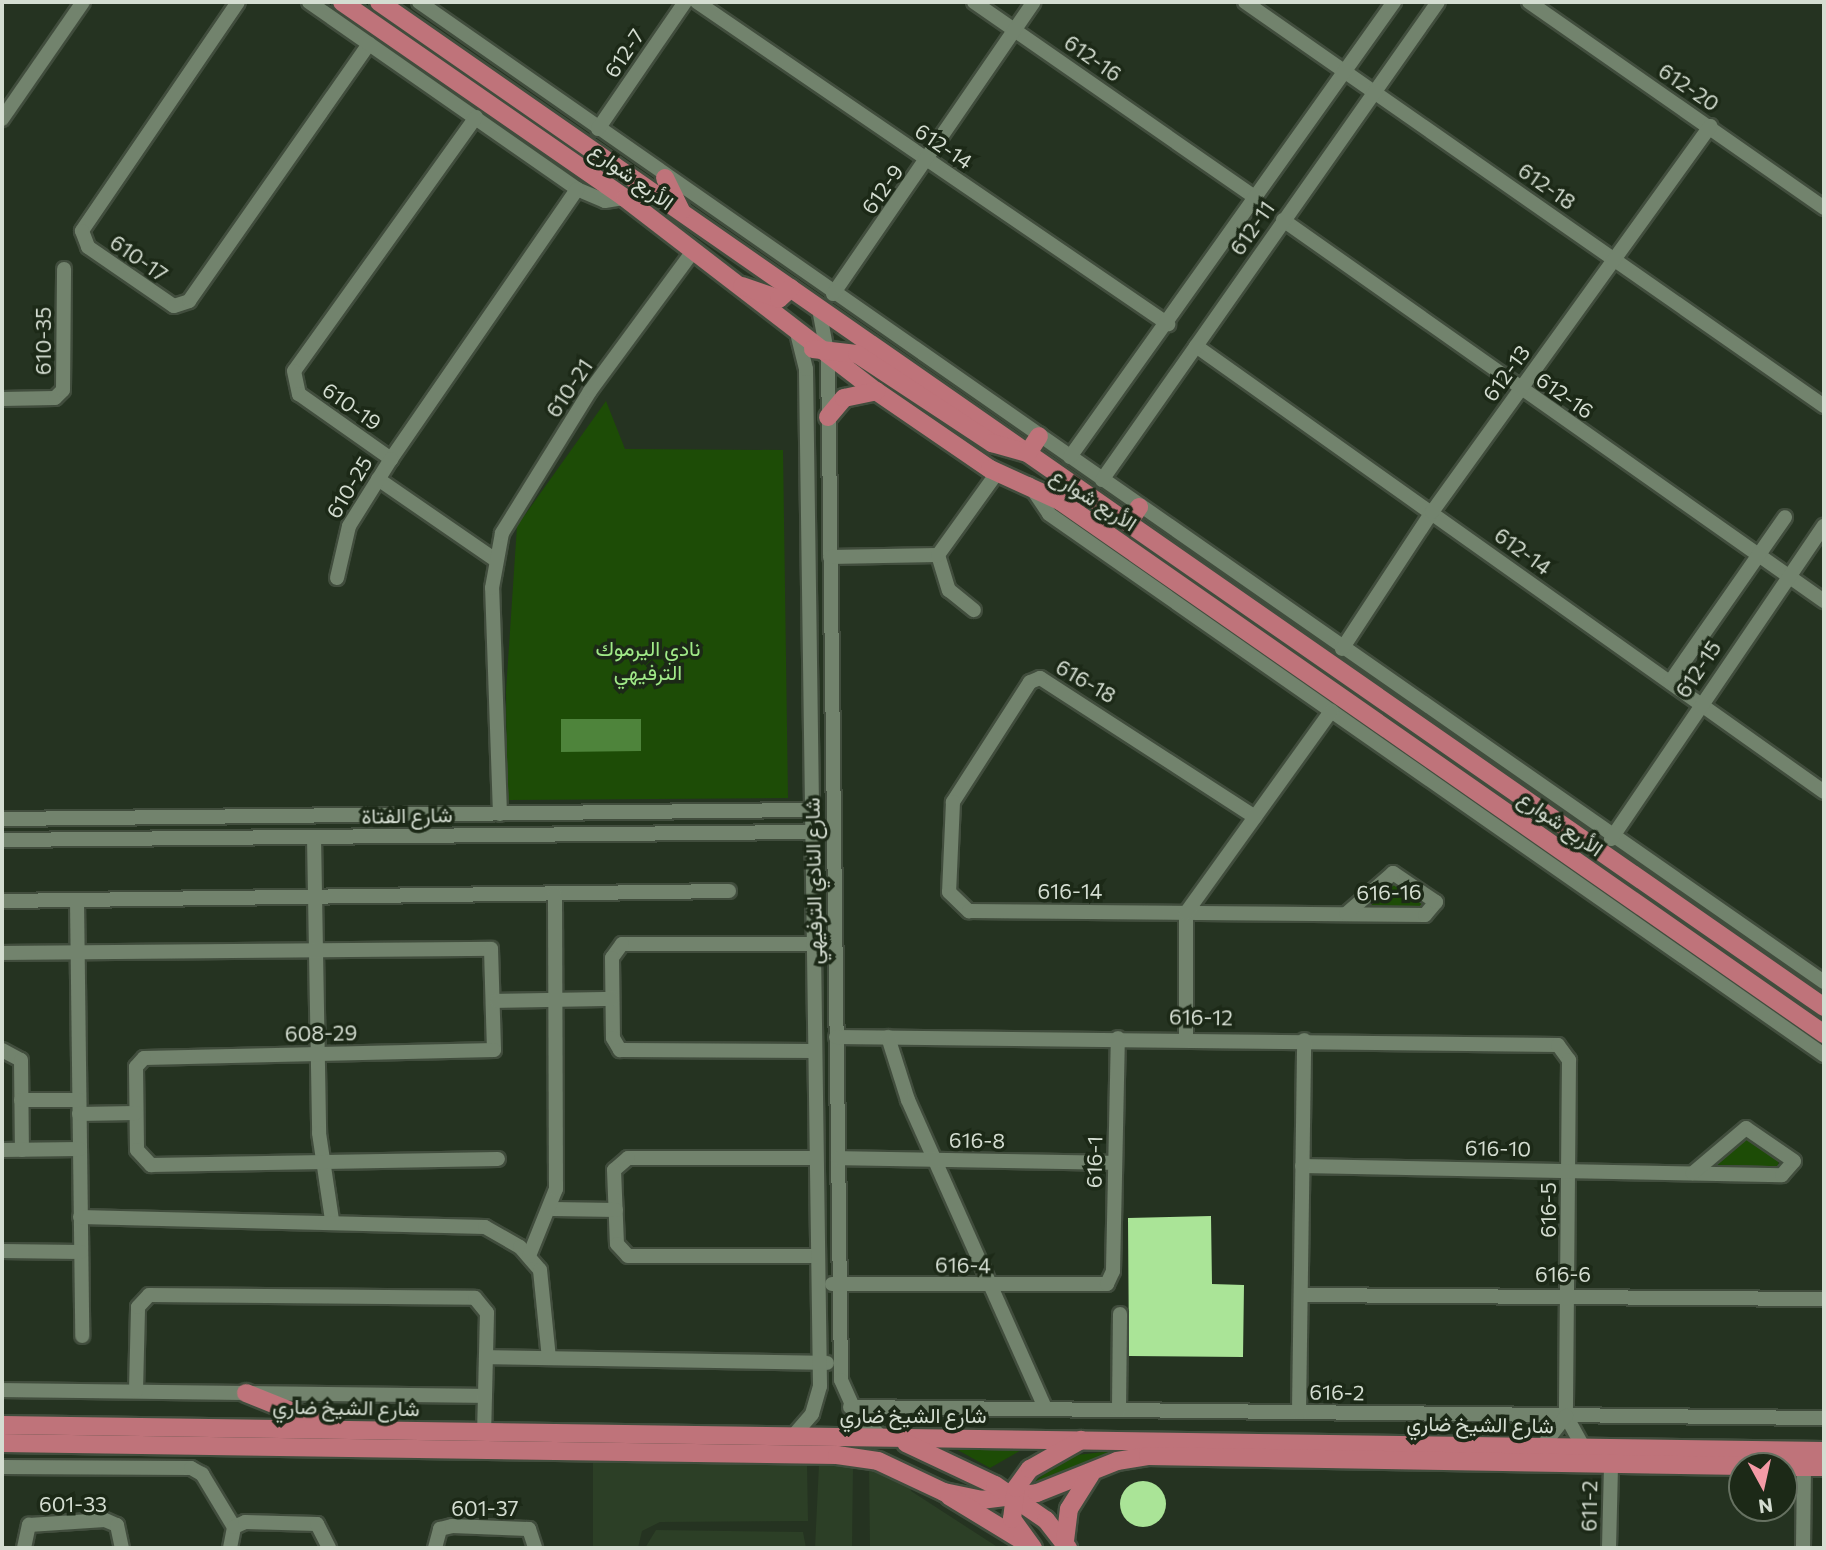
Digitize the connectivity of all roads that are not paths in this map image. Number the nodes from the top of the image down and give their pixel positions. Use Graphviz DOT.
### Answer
graph roads {
  1 [pos="83,2"];
  2 [pos="238,2"];
  3 [pos="309,2"];
  4 [pos="342,2"];
  5 [pos="379,2"];
  6 [pos="419,2"];
  7 [pos="685,2"];
  8 [pos="697,2"];
  9 [pos="974,2"];
  10 [pos="1034,2"];
  11 [pos="1245,2"];
  12 [pos="1394,2"];
  13 [pos="1438,2"];
  14 [pos="1529,2"];
  15 [pos="1015,30"];
  16 [pos="369,44"];
  17 [pos="1345,71"];
  18 [pos="1374,91"];
  19 [pos="476,117"];
  20 [pos="2,119"];
  21 [pos="1710,126"];
  22 [pos="598,129"];
  23 [pos="928,161"];
  24 [pos="665,178"];
  25 [pos="577,189"];
  26 [pos="625,198"];
  27 [pos="1256,198"];
  28 [pos="1824,208"];
  29 [pos="681,211"];
  30 [pos="1283,220"];
  31 [pos="694,250"];
  32 [pos="1615,258"];
  33 [pos="64,269"];
  34 [pos="739,287"];
  35 [pos="791,288"];
  36 [pos="833,294"];
  37 [pos="819,309"];
  38 [pos="1168,324"];
  39 [pos="1196,346"];
  40 [pos="814,348"];
  41 [pos="857,354"];
  42 [pos="847,370"];
  43 [pos="1520,389"];
  44 [pos="876,391"];
  45 [pos="2,399"];
  46 [pos="1824,406"];
  47 [pos="828,418"];
  48 [pos="1040,436"];
  49 [pos="1028,453"];
  50 [pos="1070,457"];
  51 [pos="391,459"];
  52 [pos="997,473"];
  53 [pos="378,479"];
  54 [pos="1102,480"];
  55 [pos="1029,484"];
  56 [pos="1432,512"];
  57 [pos="1134,515"];
  58 [pos="1785,516"];
  59 [pos="1824,525"];
  60 [pos="938,555"];
  61 [pos="1758,556"];
  62 [pos="830,557"];
  63 [pos="494,559"];
  64 [pos="1787,575"];
  65 [pos="337,578"];
  66 [pos="1824,601"];
  67 [pos="974,610"];
  68 [pos="1342,649"];
  69 [pos="1670,682"];
  70 [pos="1701,702"];
  71 [pos="1331,711"];
  72 [pos="1437,735"];
  73 [pos="1423,755"];
  74 [pos="1824,792"];
  75 [pos="806,810"];
  76 [pos="604,813"];
  77 [pos="500,814"];
  78 [pos="1255,817"];
  79 [pos="2,819"];
  80 [pos="806,832"];
  81 [pos="603,834"];
  82 [pos="314,837"];
  83 [pos="1611,839"];
  84 [pos="2,840"];
  85 [pos="729,891"];
  86 [pos="555,894"];
  87 [pos="315,897"];
  88 [pos="76,900"];
  89 [pos="2,901"];
  90 [pos="955,905"];
  91 [pos="1186,913"];
  92 [pos="1346,914"];
  93 [pos="814,944"];
  94 [pos="316,949"];
  95 [pos="77,952"];
  96 [pos="2,953"];
  97 [pos="1824,982"];
  98 [pos="1816,996"];
  99 [pos="612,999"];
  100 [pos="555,1000"];
  101 [pos="497,1001"];
  102 [pos="1824,1007"];
  103 [pos="1824,1034"];
  104 [pos="836,1037"];
  105 [pos="888,1037"];
  106 [pos="1118,1038"];
  107 [pos="1186,1038"];
  108 [pos="1304,1040"];
  109 [pos="1563,1049"];
  110 [pos="2,1050"];
  111 [pos="815,1051"];
  112 [pos="317,1054"];
  113 [pos="1824,1055"];
  114 [pos="816,1095"];
  115 [pos="837,1098"];
  116 [pos="21,1100"];
  117 [pos="79,1107"];
  118 [pos="136,1113"];
  119 [pos="79,1149"];
  120 [pos="2,1150"];
  121 [pos="22,1150"];
  122 [pos="816,1158"];
  123 [pos="838,1158"];
  124 [pos="498,1159"];
  125 [pos="935,1161"];
  126 [pos="323,1163"];
  127 [pos="1115,1163"];
  128 [pos="1302,1166"];
  129 [pos="1569,1170"];
  130 [pos="1693,1173"];
  131 [pos="552,1209"];
  132 [pos="615,1210"];
  133 [pos="80,1217"];
  134 [pos="332,1220"];
  135 [pos="2,1251"];
  136 [pos="81,1252"];
  137 [pos="529,1256"];
  138 [pos="818,1256"];
  139 [pos="818,1284"];
  140 [pos="1107,1284"];
  141 [pos="839,1285"];
  142 [pos="991,1287"];
  143 [pos="1568,1294"];
  144 [pos="1301,1295"];
  145 [pos="1824,1299"];
  146 [pos="1120,1314"];
  147 [pos="82,1336"];
  148 [pos="486,1357"];
  149 [pos="549,1358"];
  150 [pos="819,1363"];
  151 [pos="841,1364"];
  152 [pos="2,1390"];
  153 [pos="136,1391"];
  154 [pos="246,1393"];
  155 [pos="485,1396"];
  156 [pos="850,1406"];
  157 [pos="1045,1408"];
  158 [pos="1119,1410"];
  159 [pos="1299,1412"];
  160 [pos="1566,1416"];
  161 [pos="1824,1418"];
  162 [pos="2,1425"];
  163 [pos="334,1429"];
  164 [pos="484,1432"];
  165 [pos="793,1436"];
  166 [pos="882,1437"];
  167 [pos="1084,1438"];
  168 [pos="2,1443"];
  169 [pos="1541,1448"];
  170 [pos="1584,1449"];
  171 [pos="1824,1451"];
  172 [pos="1611,1464"];
  173 [pos="1728,1466"];
  174 [pos="2,1467"];
  175 [pos="1798,1467"];
  176 [pos="1804,1467"];
  177 [pos="1824,1467"];
  178 [pos="1097,1469"];
  179 [pos="944,1492"];
  180 [pos="1012,1497"];
  181 [pos="234,1527"];
  182 [pos="1067,1544"];
  183 [pos="1032,1546"];
  184 [pos="24,1548"];
  185 [pos="122,1548"];
  186 [pos="230,1548"];
  187 [pos="329,1548"];
  188 [pos="435,1548"];
  189 [pos="535,1548"];
  190 [pos="1609,1548"];
  191 [pos="1803,1548"];
  1 -- 20 [label="street"];
  2 -- 16 [label="street, 610-17"];
  3 -- 16 [label="street"];
  4 -- 26 [label="main road, الأربع شوارع"];
  5 -- 29 [label="main road, الأربع شوارع"];
  6 -- 22 [label="street"];
  7 -- 22 [label="street, 612-7"];
  8 -- 23 [label="street, 612-14"];
  9 -- 15 [label="street, 612-16"];
  10 -- 15 [label="street, 612-9"];
  11 -- 17 [label="street, 612-18"];
  12 -- 17 [label="street, 612-11"];
  13 -- 18 [label="street, 612-11"];
  14 -- 21 [label="street, 612-20"];
  15 -- 23 [label="street, 612-9"];
  15 -- 27 [label="street, 612-16"];
  16 -- 19 [label="street"];
  17 -- 18 [label="street, 612-18"];
  17 -- 27 [label="street, 612-11"];
  18 -- 30 [label="street, 612-11"];
  18 -- 32 [label="street, 612-18"];
  19 -- 25 [label="street"];
  19 -- 51 [label="street, 610-19"];
  21 -- 28 [label="street, 612-20"];
  21 -- 32 [label="street, 612-13"];
  22 -- 24 [label="street"];
  23 -- 36 [label="street, 612-9"];
  23 -- 38 [label="street, 612-14"];
  24 -- 29 [label="main road"];
  24 -- 36 [label="street"];
  25 -- 26 [label="street"];
  25 -- 51 [label="street, 610-19"];
  26 -- 31 [label="main road, الأربع شوارع"];
  27 -- 38 [label="street, 612-11"];
  29 -- 35 [label="main road, الأربع شوارع"];
  30 -- 39 [label="street, 612-11"];
  30 -- 43 [label="street, 612-16"];
  31 -- 34 [label="main road, الأربع شوارع"];
  31 -- 63 [label="street, 610-21"];
  32 -- 43 [label="street, 612-13"];
  32 -- 46 [label="street, 612-18"];
  33 -- 45 [label="street, 610-35"];
  34 -- 35 [label="main road"];
  34 -- 40 [label="main road, الأربع شوارع"];
  35 -- 37 [label="main road, الأربع شوارع"];
  36 -- 48 [label="street"];
  37 -- 40 [label="street, شارع النادي الترفيهي"];
  37 -- 49 [label="main road, الأربع شوارع"];
  38 -- 50 [label="street, 612-11"];
  39 -- 54 [label="street, 612-11"];
  39 -- 56 [label="street, 612-14"];
  40 -- 41 [label="main road"];
  40 -- 42 [label="main road, الأربع شوارع"];
  40 -- 47 [label="street, شارع النادي الترفيهي"];
  40 -- 75 [label="street, شارع النادي الترفيهي"];
  41 -- 42 [label="main road"];
  41 -- 49 [label="main road"];
  42 -- 44 [label="main road, الأربع شوارع"];
  43 -- 56 [label="street, 612-13"];
  43 -- 61 [label="street, 612-16"];
  44 -- 47 [label="main road"];
  44 -- 52 [label="main road, الأربع شوارع"];
  47 -- 62 [label="street, شارع النادي الترفيهي"];
  48 -- 49 [label="main road"];
  48 -- 50 [label="street"];
  49 -- 57 [label="main road, الأربع شوارع"];
  50 -- 54 [label="street"];
  51 -- 53 [label="street, 610-25"];
  52 -- 55 [label="main road, الأربع شوارع"];
  52 -- 60 [label="street"];
  53 -- 63 [label="street"];
  53 -- 65 [label="street, 610-25"];
  54 -- 57 [label="street"];
  55 -- 71 [label="street"];
  55 -- 73 [label="main road, الأربع شوارع"];
  56 -- 68 [label="street, 612-13"];
  56 -- 69 [label="street, 612-14"];
  57 -- 68 [label="street"];
  57 -- 72 [label="main road, الأربع شوارع"];
  58 -- 61 [label="street, 612-15"];
  59 -- 64 [label="street, 612-15"];
  60 -- 62 [label="street"];
  60 -- 67 [label="street"];
  61 -- 64 [label="street, 612-16"];
  61 -- 69 [label="street, 612-15"];
  62 -- 104 [label="street, شارع النادي الترفيهي"];
  63 -- 77 [label="street"];
  64 -- 66 [label="street, 612-16"];
  64 -- 70 [label="street, 612-15"];
  68 -- 83 [label="street"];
  69 -- 70 [label="street, 612-14"];
  70 -- 74 [label="street, 612-14"];
  70 -- 83 [label="street, 612-15"];
  71 -- 78 [label="street"];
  71 -- 113 [label="street"];
  72 -- 73 [label="main road"];
  72 -- 98 [label="main road, الأربع شوارع"];
  73 -- 103 [label="main road, الأربع شوارع"];
  75 -- 76 [label="street, شارع الفتاة"];
  75 -- 80 [label="street, شارع النادي الترفيهي"];
  76 -- 77 [label="street, شارع الفتاة"];
  76 -- 81 [label="street"];
  77 -- 79 [label="street, شارع الفتاة"];
  78 -- 90 [label="street, 616-18"];
  78 -- 91 [label="street"];
  80 -- 81 [label="street, شارع الفتاة"];
  80 -- 93 [label="street, شارع النادي الترفيهي"];
  81 -- 82 [label="street, شارع الفتاة"];
  82 -- 84 [label="street, شارع الفتاة"];
  82 -- 87 [label="street"];
  83 -- 97 [label="street"];
  85 -- 86 [label="street"];
  86 -- 87 [label="street"];
  86 -- 100 [label="street"];
  87 -- 88 [label="street"];
  87 -- 94 [label="street"];
  88 -- 89 [label="street"];
  88 -- 95 [label="street"];
  90 -- 91 [label="street, 616-14"];
  91 -- 92 [label="street, 616-16"];
  91 -- 107 [label="street"];
  92 -- 92 [label="street, 616-16"];
  93 -- 99 [label="street"];
  93 -- 111 [label="street, شارع النادي الترفيهي"];
  94 -- 95 [label="street"];
  94 -- 101 [label="street"];
  94 -- 112 [label="street"];
  95 -- 96 [label="street"];
  95 -- 117 [label="street"];
  98 -- 102 [label="main road, الأربع شوارع"];
  99 -- 100 [label="street"];
  99 -- 111 [label="street"];
  100 -- 101 [label="street"];
  100 -- 131 [label="street"];
  101 -- 112 [label="street, 608-29"];
  104 -- 105 [label="street, 616-12"];
  104 -- 115 [label="street, شارع النادي الترفيهي"];
  105 -- 106 [label="street, 616-12"];
  105 -- 125 [label="street"];
  106 -- 107 [label="street, 616-12"];
  106 -- 127 [label="street, 616-1"];
  107 -- 108 [label="street, 616-12"];
  108 -- 109 [label="street, 616-12"];
  108 -- 128 [label="street"];
  109 -- 129 [label="street, 616-5"];
  110 -- 116 [label="street"];
  111 -- 114 [label="street, شارع النادي الترفيهي"];
  112 -- 118 [label="street, 608-29"];
  112 -- 126 [label="street"];
  114 -- 115 [label="street"];
  114 -- 122 [label="street, شارع النادي الترفيهي"];
  115 -- 123 [label="street, شارع النادي الترفيهي"];
  116 -- 117 [label="street"];
  116 -- 121 [label="street"];
  117 -- 118 [label="street"];
  117 -- 119 [label="street"];
  118 -- 126 [label="street"];
  119 -- 121 [label="street"];
  119 -- 133 [label="street"];
  120 -- 121 [label="street"];
  122 -- 132 [label="street"];
  122 -- 138 [label="street, شارع النادي الترفيهي"];
  123 -- 125 [label="street, 616-8"];
  123 -- 141 [label="street, شارع النادي الترفيهي"];
  124 -- 126 [label="street"];
  125 -- 127 [label="street, 616-8"];
  125 -- 142 [label="street"];
  126 -- 134 [label="street"];
  127 -- 140 [label="street, 616-1"];
  128 -- 129 [label="street, 616-10"];
  128 -- 144 [label="street"];
  129 -- 130 [label="street, 616-10"];
  129 -- 143 [label="street, 616-5"];
  130 -- 130 [label="street, 616-10"];
  131 -- 132 [label="street"];
  131 -- 137 [label="street"];
  132 -- 138 [label="street"];
  133 -- 134 [label="street"];
  133 -- 136 [label="street"];
  134 -- 137 [label="street"];
  135 -- 136 [label="street"];
  136 -- 147 [label="street"];
  137 -- 149 [label="street"];
  138 -- 139 [label="street, شارع النادي الترفيهي"];
  139 -- 141 [label="street, 616-4"];
  139 -- 150 [label="street, شارع النادي الترفيهي"];
  140 -- 142 [label="street, 616-4"];
  141 -- 142 [label="street, 616-4"];
  141 -- 151 [label="street, شارع النادي الترفيهي"];
  142 -- 157 [label="street"];
  143 -- 144 [label="street, 616-6"];
  143 -- 145 [label="street, 616-6"];
  143 -- 160 [label="street, 616-5"];
  144 -- 159 [label="street"];
  146 -- 158 [label="street"];
  148 -- 149 [label="street"];
  148 -- 153 [label="street"];
  148 -- 155 [label="street"];
  149 -- 150 [label="street"];
  150 -- 151 [label="street"];
  150 -- 165 [label="street, شارع النادي الترفيهي"];
  151 -- 156 [label="street, شارع النادي الترفيهي"];
  152 -- 153 [label="street"];
  153 -- 154 [label="street"];
  154 -- 155 [label="street"];
  154 -- 163 [label="main road"];
  155 -- 164 [label="street"];
  156 -- 157 [label="street, 616-2"];
  156 -- 166 [label="street"];
  157 -- 158 [label="street, 616-2"];
  158 -- 159 [label="street, 616-2"];
  159 -- 160 [label="street, 616-2"];
  160 -- 161 [label="street, 616-2"];
  160 -- 169 [label="street"];
  160 -- 170 [label="street"];
  162 -- 163 [label="main road, شارع الشيخ ضاري"];
  163 -- 164 [label="main road, شارع الشيخ ضاري"];
  164 -- 165 [label="main road, شارع الشيخ ضاري"];
  165 -- 166 [label="main road, شارع الشيخ ضاري"];
  166 -- 167 [label="main road, شارع الشيخ ضاري"];
  166 -- 180 [label="main road"];
  167 -- 169 [label="main road, شارع الشيخ ضاري"];
  167 -- 180 [label="main road"];
  168 -- 179 [label="main road, شارع الشيخ ضاري"];
  169 -- 170 [label="main road, شارع الشيخ ضاري"];
  170 -- 171 [label="main road, شارع الشيخ ضاري"];
  172 -- 173 [label="main road, شارع الشيخ ضاري"];
  172 -- 178 [label="main road, شارع الشيخ ضاري"];
  172 -- 190 [label="street, 611-2"];
  174 -- 181 [label="street"];
  175 -- 176 [label="main road"];
  176 -- 177 [label="main road"];
  176 -- 191 [label="street"];
  178 -- 180 [label="main road, شارع الشيخ ضاري"];
  178 -- 182 [label="main road"];
  179 -- 180 [label="main road, شارع الشيخ ضاري"];
  179 -- 183 [label="main road"];
  180 -- 182 [label="main road"];
  180 -- 183 [label="main road"];
  181 -- 186 [label="street"];
  181 -- 187 [label="street"];
  184 -- 185 [label="street, 601-33"];
  188 -- 189 [label="street, 601-37"];
}
